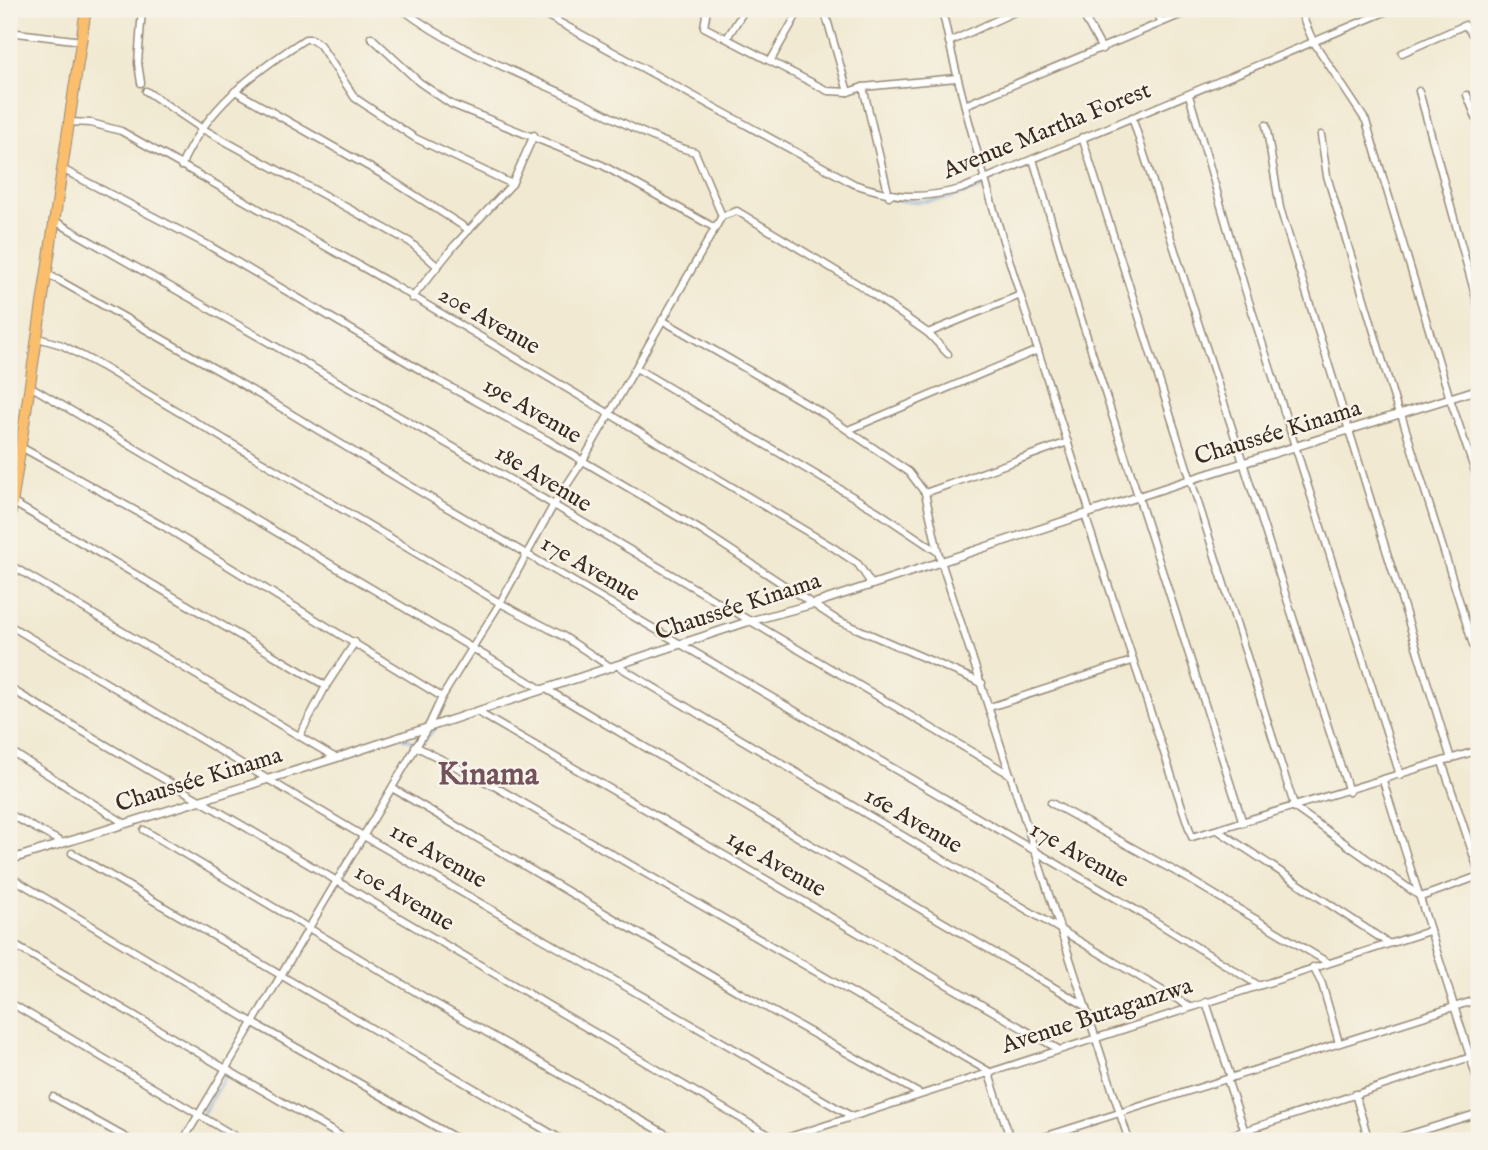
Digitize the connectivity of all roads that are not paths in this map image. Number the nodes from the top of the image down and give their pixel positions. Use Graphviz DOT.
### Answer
graph roads {
  1 [pos="86,9"];
  2 [pos="142,9"];
  3 [pos="402,9"];
  4 [pos="535,9"];
  5 [pos="707,9"];
  6 [pos="746,9"];
  7 [pos="800,9"];
  8 [pos="824,9"];
  9 [pos="942,9"];
  10 [pos="1021,9"];
  11 [pos="1080,9"];
  12 [pos="1156,9"];
  13 [pos="1194,9"];
  14 [pos="1299,9"];
  15 [pos="1392,9"];
  16 [pos="1161,21"];
  17 [pos="9,32"];
  18 [pos="371,37"];
  19 [pos="727,38"];
  20 [pos="82,41"];
  21 [pos="1313,41"];
  22 [pos="949,42"];
  23 [pos="1479,43"];
  24 [pos="1102,49"];
  25 [pos="1402,53"];
  26 [pos="771,60"];
  27 [pos="956,78"];
  28 [pos="141,83"];
  29 [pos="863,88"];
  30 [pos="146,91"];
  31 [pos="234,91"];
  32 [pos="1419,91"];
  33 [pos="848,92"];
  34 [pos="1189,94"];
  35 [pos="1468,95"];
  36 [pos="965,105"];
  37 [pos="1132,117"];
  38 [pos="70,122"];
  39 [pos="1266,125"];
  40 [pos="1479,125"];
  41 [pos="201,128"];
  42 [pos="534,135"];
  43 [pos="1321,135"];
  44 [pos="1082,137"];
  45 [pos="1033,159"];
  46 [pos="181,166"];
  47 [pos="62,169"];
  48 [pos="984,180"];
  49 [pos="512,184"];
  50 [pos="889,195"];
  51 [pos="722,216"];
  52 [pos="53,220"];
  53 [pos="715,228"];
  54 [pos="469,230"];
  55 [pos="437,266"];
  56 [pos="46,273"];
  57 [pos="1018,296"];
  58 [pos="412,298"];
  59 [pos="1479,309"];
  60 [pos="662,320"];
  61 [pos="928,333"];
  62 [pos="38,338"];
  63 [pos="1038,350"];
  64 [pos="948,354"];
  65 [pos="636,368"];
  66 [pos="30,386"];
  67 [pos="1479,390"];
  68 [pos="1450,399"];
  69 [pos="609,414"];
  70 [pos="1400,415"];
  71 [pos="848,430"];
  72 [pos="1350,431"];
  73 [pos="1068,442"];
  74 [pos="21,447"];
  75 [pos="1298,447"];
  76 [pos="582,462"];
  77 [pos="1242,463"];
  78 [pos="1189,480"];
  79 [pos="1479,484"];
  80 [pos="925,493"];
  81 [pos="1139,497"];
  82 [pos="11,504"];
  83 [pos="553,506"];
  84 [pos="1088,514"];
  85 [pos="9,525"];
  86 [pos="938,552"];
  87 [pos="527,554"];
  88 [pos="942,562"];
  89 [pos="9,564"];
  90 [pos="872,585"];
  91 [pos="500,603"];
  92 [pos="813,604"];
  93 [pos="747,622"];
  94 [pos="9,625"];
  95 [pos="355,642"];
  96 [pos="681,645"];
  97 [pos="472,649"];
  98 [pos="1132,661"];
  99 [pos="1479,664"];
  100 [pos="615,667"];
  101 [pos="982,683"];
  102 [pos="326,686"];
  103 [pos="9,688"];
  104 [pos="545,690"];
  105 [pos="442,697"];
  106 [pos="989,707"];
  107 [pos="476,711"];
  108 [pos="429,725"];
  109 [pos="300,735"];
  110 [pos="418,747"];
  111 [pos="9,750"];
  112 [pos="1479,750"];
  113 [pos="335,758"];
  114 [pos="1451,759"];
  115 [pos="1442,762"];
  116 [pos="1011,775"];
  117 [pos="1400,775"];
  118 [pos="267,778"];
  119 [pos="1383,781"];
  120 [pos="393,788"];
  121 [pos="1349,792"];
  122 [pos="201,800"];
  123 [pos="1051,803"];
  124 [pos="1295,808"];
  125 [pos="9,814"];
  126 [pos="124,823"];
  127 [pos="1243,823"];
  128 [pos="144,830"];
  129 [pos="1219,831"];
  130 [pos="366,835"];
  131 [pos="63,843"];
  132 [pos="72,853"];
  133 [pos="1037,853"];
  134 [pos="9,860"];
  135 [pos="1479,874"];
  136 [pos="9,876"];
  137 [pos="338,881"];
  138 [pos="1421,897"];
  139 [pos="310,930"];
  140 [pos="1061,930"];
  141 [pos="1429,931"];
  142 [pos="9,942"];
  143 [pos="1388,943"];
  144 [pos="1327,962"];
  145 [pos="1313,967"];
  146 [pos="283,976"];
  147 [pos="1258,985"];
  148 [pos="1479,999"];
  149 [pos="9,1002"];
  150 [pos="1206,1002"];
  151 [pos="1084,1005"];
  152 [pos="1190,1007"];
  153 [pos="1455,1007"];
  154 [pos="255,1024"];
  155 [pos="1096,1039"];
  156 [pos="1339,1043"];
  157 [pos="1058,1049"];
  158 [pos="1471,1057"];
  159 [pos="228,1070"];
  160 [pos="988,1071"];
  161 [pos="1229,1078"];
  162 [pos="1479,1086"];
  163 [pos="1355,1094"];
  164 [pos="920,1095"];
  165 [pos="53,1097"];
  166 [pos="1479,1112"];
  167 [pos="1120,1115"];
  168 [pos="200,1116"];
  169 [pos="851,1116"];
  170 [pos="1245,1131"];
  171 [pos="9,1132"];
  172 [pos="26,1141"];
  173 [pos="132,1141"];
  174 [pos="183,1141"];
  175 [pos="243,1141"];
  176 [pos="349,1141"];
  177 [pos="461,1141"];
  178 [pos="564,1141"];
  179 [pos="678,1141"];
  180 [pos="778,1141"];
  181 [pos="1011,1141"];
  182 [pos="1031,1141"];
  183 [pos="1129,1141"];
  184 [pos="1213,1141"];
  185 [pos="1248,1141"];
  186 [pos="1369,1141"];
  187 [pos="1388,1141"];
  1 -- 20 [label="main road"];
  2 -- 28 [label="street"];
  3 -- 51 [label="street"];
  4 -- 50 [label="street, Avenue Martha Forest"];
  5 -- 19 [label="street"];
  6 -- 19 [label="street"];
  7 -- 26 [label="street"];
  8 -- 33 [label="street"];
  9 -- 22 [label="street"];
  10 -- 22 [label="street"];
  11 -- 24 [label="street"];
  12 -- 16 [label="street"];
  13 -- 16 [label="street"];
  14 -- 21 [label="street"];
  15 -- 21 [label="street, Avenue Martha Forest"];
  16 -- 24 [label="street"];
  17 -- 20 [label="street"];
  18 -- 42 [label="street"];
  19 -- 26 [label="street"];
  20 -- 38 [label="main road"];
  21 -- 34 [label="street, Avenue Martha Forest"];
  21 -- 68 [label="street"];
  22 -- 27 [label="street"];
  23 -- 25 [label="street"];
  24 -- 36 [label="street"];
  26 -- 33 [label="street"];
  27 -- 29 [label="street"];
  27 -- 36 [label="street"];
  29 -- 33 [label="street"];
  29 -- 50 [label="street"];
  30 -- 41 [label="street"];
  31 -- 41 [label="street"];
  31 -- 49 [label="street"];
  31 -- 54 [label="street"];
  32 -- 59 [label="street"];
  34 -- 37 [label="street, Avenue Martha Forest"];
  34 -- 75 [label="street"];
  35 -- 40 [label="street"];
  36 -- 48 [label="street"];
  37 -- 44 [label="street, Avenue Martha Forest"];
  37 -- 77 [label="street"];
  38 -- 46 [label="street, 20e Avenue"];
  38 -- 47 [label="main road"];
  39 -- 72 [label="street"];
  41 -- 46 [label="street"];
  41 -- 55 [label="street"];
  42 -- 49 [label="street"];
  42 -- 53 [label="street"];
  43 -- 70 [label="street"];
  44 -- 45 [label="street, Avenue Martha Forest"];
  44 -- 78 [label="street"];
  45 -- 48 [label="street, Avenue Martha Forest"];
  45 -- 81 [label="street"];
  46 -- 58 [label="street, 20e Avenue"];
  47 -- 52 [label="main road"];
  47 -- 76 [label="street, 19e Avenue"];
  48 -- 50 [label="street, Avenue Martha Forest"];
  48 -- 57 [label="street"];
  49 -- 54 [label="street"];
  51 -- 53 [label="street"];
  51 -- 61 [label="street"];
  52 -- 56 [label="main road"];
  52 -- 83 [label="street, 18e Avenue"];
  53 -- 60 [label="street"];
  54 -- 55 [label="street"];
  55 -- 58 [label="street"];
  56 -- 62 [label="main road"];
  56 -- 87 [label="street, 17e Avenue"];
  57 -- 61 [label="street"];
  57 -- 63 [label="street"];
  58 -- 69 [label="street, 20e Avenue"];
  60 -- 65 [label="street"];
  60 -- 71 [label="street"];
  61 -- 64 [label="street"];
  62 -- 66 [label="main road"];
  62 -- 91 [label="street, 16e Avenue"];
  63 -- 71 [label="street"];
  63 -- 73 [label="street"];
  65 -- 69 [label="street"];
  65 -- 86 [label="street"];
  66 -- 74 [label="main road"];
  66 -- 97 [label="street"];
  67 -- 68 [label="street, Chaussée Kinama"];
  68 -- 70 [label="street, Chaussée Kinama"];
  68 -- 79 [label="street"];
  69 -- 76 [label="street"];
  69 -- 90 [label="street, 20e Avenue"];
  70 -- 72 [label="street, Chaussée Kinama"];
  70 -- 99 [label="street"];
  71 -- 80 [label="street"];
  72 -- 75 [label="street, Chaussée Kinama"];
  72 -- 114 [label="street"];
  73 -- 80 [label="street"];
  73 -- 84 [label="street"];
  74 -- 82 [label="main road"];
  74 -- 95 [label="street"];
  75 -- 77 [label="street, Chaussée Kinama"];
  75 -- 117 [label="street"];
  76 -- 83 [label="street"];
  76 -- 92 [label="street, 19e Avenue"];
  77 -- 78 [label="street, Chaussée Kinama"];
  77 -- 121 [label="street"];
  78 -- 81 [label="street, Chaussée Kinama"];
  78 -- 124 [label="street"];
  80 -- 86 [label="street"];
  81 -- 84 [label="street, Chaussée Kinama"];
  81 -- 127 [label="street"];
  82 -- 85 [label="main road"];
  82 -- 102 [label="street"];
  83 -- 87 [label="street"];
  83 -- 93 [label="street, 18e Avenue"];
  84 -- 88 [label="street, Chaussée Kinama"];
  84 -- 98 [label="street"];
  86 -- 88 [label="street"];
  87 -- 91 [label="street"];
  87 -- 96 [label="street, 17e Avenue"];
  88 -- 90 [label="street, Chaussée Kinama"];
  88 -- 101 [label="street"];
  89 -- 109 [label="street"];
  90 -- 92 [label="street, Chaussée Kinama"];
  91 -- 97 [label="street"];
  91 -- 100 [label="street, 16e Avenue"];
  92 -- 93 [label="street, Chaussée Kinama"];
  92 -- 101 [label="street, 19e Avenue"];
  93 -- 96 [label="street, Chaussée Kinama"];
  93 -- 116 [label="street, 18e Avenue"];
  94 -- 118 [label="street, 11e Avenue"];
  95 -- 102 [label="street"];
  95 -- 105 [label="street"];
  96 -- 100 [label="street, Chaussée Kinama"];
  96 -- 133 [label="street, 17e Avenue"];
  97 -- 104 [label="street"];
  97 -- 105 [label="street"];
  98 -- 106 [label="street"];
  98 -- 129 [label="street"];
  100 -- 104 [label="street, Chaussée Kinama"];
  100 -- 140 [label="street, 16e Avenue"];
  101 -- 106 [label="street"];
  102 -- 109 [label="street"];
  103 -- 122 [label="street, 10e Avenue"];
  104 -- 107 [label="street, Chaussée Kinama"];
  104 -- 151 [label="street"];
  105 -- 108 [label="street"];
  106 -- 116 [label="street"];
  107 -- 108 [label="street, Chaussée Kinama"];
  107 -- 157 [label="street, 14e Avenue"];
  108 -- 110 [label="street"];
  108 -- 113 [label="street, Chaussée Kinama"];
  109 -- 113 [label="street"];
  110 -- 120 [label="street"];
  110 -- 160 [label="street"];
  111 -- 126 [label="street"];
  112 -- 114 [label="street"];
  113 -- 118 [label="street, Chaussée Kinama"];
  114 -- 115 [label="street"];
  115 -- 117 [label="street"];
  115 -- 135 [label="street"];
  116 -- 133 [label="street"];
  117 -- 119 [label="street"];
  118 -- 122 [label="street, Chaussée Kinama"];
  118 -- 130 [label="street, 11e Avenue"];
  119 -- 121 [label="street"];
  119 -- 138 [label="street"];
  120 -- 130 [label="street"];
  120 -- 164 [label="street"];
  121 -- 124 [label="street"];
  122 -- 126 [label="street, Chaussée Kinama"];
  122 -- 137 [label="street, 10e Avenue"];
  123 -- 144 [label="street"];
  124 -- 127 [label="street"];
  124 -- 138 [label="street"];
  125 -- 131 [label="street"];
  126 -- 131 [label="street, Chaussée Kinama"];
  127 -- 129 [label="street"];
  128 -- 139 [label="street"];
  129 -- 143 [label="street"];
  130 -- 137 [label="street"];
  130 -- 169 [label="street, 11e Avenue"];
  131 -- 134 [label="street, Chaussée Kinama"];
  132 -- 146 [label="street"];
  133 -- 140 [label="street"];
  133 -- 147 [label="street, 17e Avenue"];
  135 -- 138 [label="street"];
  136 -- 154 [label="street"];
  137 -- 139 [label="street"];
  137 -- 180 [label="street, 10e Avenue"];
  138 -- 141 [label="street"];
  139 -- 146 [label="street"];
  139 -- 179 [label="street"];
  140 -- 151 [label="street"];
  140 -- 152 [label="street, 16e Avenue"];
  141 -- 143 [label="street, Avenue Butaganzwa"];
  141 -- 153 [label="street"];
  142 -- 159 [label="street"];
  143 -- 144 [label="street, Avenue Butaganzwa"];
  144 -- 145 [label="street, Avenue Butaganzwa"];
  145 -- 147 [label="street, Avenue Butaganzwa"];
  145 -- 156 [label="street"];
  146 -- 154 [label="street"];
  146 -- 178 [label="street"];
  147 -- 150 [label="street, Avenue Butaganzwa"];
  148 -- 153 [label="street"];
  149 -- 168 [label="street"];
  150 -- 152 [label="street, Avenue Butaganzwa"];
  150 -- 161 [label="street"];
  151 -- 155 [label="street"];
  152 -- 155 [label="street, Avenue Butaganzwa"];
  153 -- 156 [label="street"];
  153 -- 158 [label="street"];
  154 -- 159 [label="street"];
  154 -- 177 [label="street"];
  155 -- 157 [label="street, Avenue Butaganzwa"];
  155 -- 167 [label="street"];
  156 -- 161 [label="street"];
  157 -- 160 [label="street, Avenue Butaganzwa"];
  158 -- 162 [label="street"];
  158 -- 163 [label="street"];
  159 -- 168 [label="street"];
  159 -- 176 [label="street"];
  160 -- 164 [label="street, Avenue Butaganzwa"];
  160 -- 181 [label="street"];
  161 -- 167 [label="street"];
  161 -- 170 [label="street"];
  163 -- 170 [label="street"];
  163 -- 186 [label="street"];
  164 -- 169 [label="street, Avenue Butaganzwa"];
  165 -- 173 [label="street"];
  166 -- 187 [label="street"];
  167 -- 182 [label="street"];
  167 -- 183 [label="street"];
  168 -- 174 [label="street"];
  168 -- 175 [label="street"];
  169 -- 180 [label="street, Avenue Butaganzwa"];
  170 -- 184 [label="street"];
  170 -- 185 [label="street"];
  171 -- 172 [label="street"];
}
